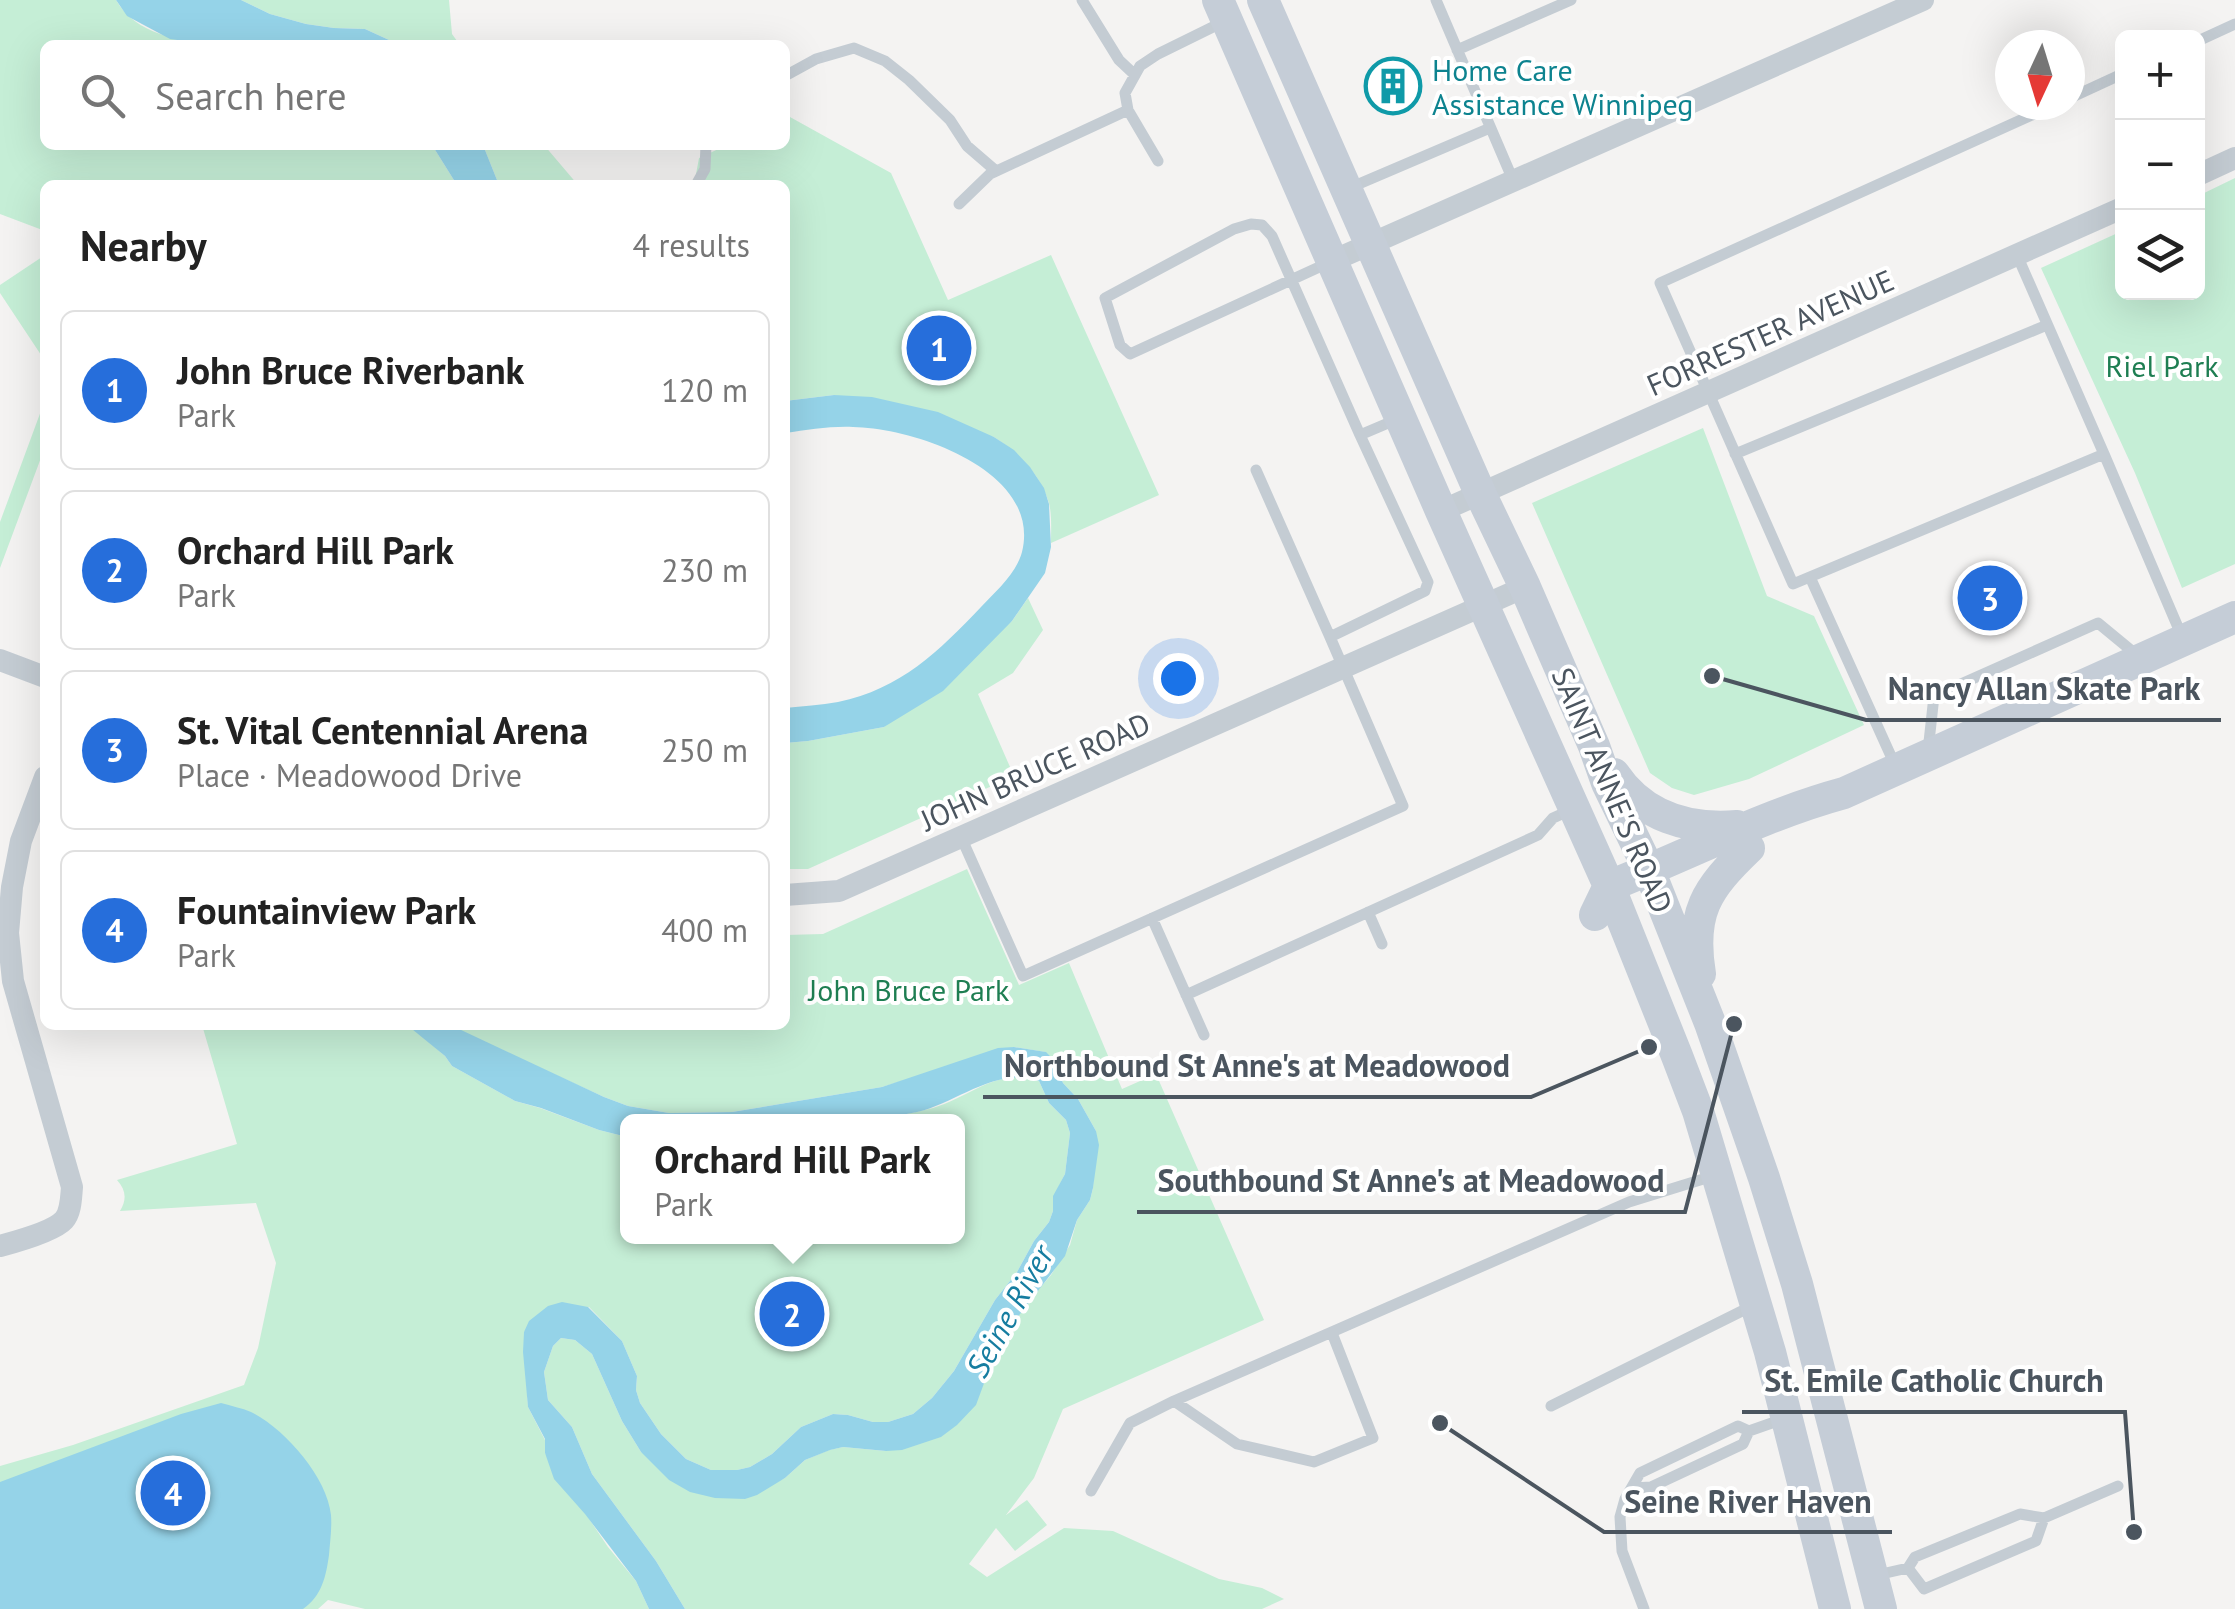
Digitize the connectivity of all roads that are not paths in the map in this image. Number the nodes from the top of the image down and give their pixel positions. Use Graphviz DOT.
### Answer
graph roads {
  1 [pos="1082,0"];
  2 [pos="1436,0"];
  3 [pos="1571,0"];
  4 [pos="1923,0"];
  5 [pos="1264,2"];
  6 [pos="1223,6"];
  7 [pos="2235,24"];
  8 [pos="2205,37"];
  9 [pos="1457,50"];
  10 [pos="790,73"];
  11 [pos="1135,75"];
  12 [pos="2115,77"];
  13 [pos="2085,91"];
  14 [pos="1128,110"];
  15 [pos="2021,120"];
  16 [pos="1490,128"];
  17 [pos="706,150"];
  18 [pos="2235,158"];
  19 [pos="1158,161"];
  20 [pos="996,171"];
  21 [pos="2205,171"];
  22 [pos="699,180"];
  23 [pos="1512,180"];
  24 [pos="1347,189"];
  25 [pos="959,204"];
  26 [pos="2118,210"];
  27 [pos="1371,243"];
  28 [pos="2017,255"];
  29 [pos="1332,261"];
  30 [pos="1289,280"];
  31 [pos="2047,324"];
  32 [pos="1707,393"];
  33 [pos="1401,418"];
  34 [pos="1360,436"];
  35 [pos="1734,454"];
  36 [pos="2104,454"];
  37 [pos="1256,470"];
  38 [pos="1480,494"];
  39 [pos="1441,511"];
  40 [pos="1810,577"];
  41 [pos="1525,587"];
  42 [pos="1484,604"];
  43 [pos="2235,616"];
  44 [pos="1330,637"];
  45 [pos="2184,639"];
  46 [pos="2141,658"];
  47 [pos="0,660"];
  48 [pos="1342,668"];
  49 [pos="40,675"];
  50 [pos="1594,746"];
  51 [pos="1928,756"];
  52 [pos="1896,769"];
  53 [pos="40,789"];
  54 [pos="1575,808"];
  55 [pos="962,836"];
  56 [pos="1750,837"];
  57 [pos="1654,880"];
  58 [pos="790,895"];
  59 [pos="1614,897"];
  60 [pos="1368,912"];
  61 [pos="1152,918"];
  62 [pos="1382,944"];
  63 [pos="1186,995"];
  64 [pos="1710,1023"];
  65 [pos="1204,1035"];
  66 [pos="1717,1174"];
  67 [pos="0,1246"];
  68 [pos="1756,1304"];
  69 [pos="1332,1334"];
  70 [pos="1174,1402"];
  71 [pos="1827,1404"];
  72 [pos="1550,1406"];
  73 [pos="1788,1418"];
  74 [pos="2118,1486"];
  75 [pos="1091,1491"];
  76 [pos="2044,1518"];
  77 [pos="1908,1568"];
  78 [pos="1872,1576"];
  79 [pos="1644,1609"];
  80 [pos="1836,1609"];
  81 [pos="1881,1609"];
  1 -- 11 [label="lane"];
  2 -- 9 [label="lane"];
  3 -- 9 [label="lane"];
  4 -- 23 [label="street"];
  5 -- 6 [label="main road"];
  5 -- 24 [label="main road, SAINT ANNE'S ROAD"];
  6 -- 11 [label="lane"];
  6 -- 29 [label="main road, SAINT ANNE'S ROAD"];
  7 -- 8 [label="lane"];
  9 -- 16 [label="lane"];
  10 -- 20 [label="lane"];
  11 -- 14 [label="lane"];
  12 -- 13 [label="lane"];
  14 -- 19 [label="lane"];
  14 -- 20 [label="lane"];
  15 -- 32 [label="lane"];
  16 -- 23 [label="lane"];
  16 -- 24 [label="lane"];
  17 -- 22 [label="lane"];
  18 -- 21 [label="street"];
  20 -- 25 [label="lane"];
  23 -- 27 [label="street"];
  24 -- 27 [label="main road, SAINT ANNE'S ROAD"];
  26 -- 28 [label="street, FORRESTER AVENUE"];
  27 -- 29 [label="street"];
  27 -- 38 [label="main road, SAINT ANNE'S ROAD"];
  28 -- 31 [label="lane"];
  28 -- 32 [label="street, FORRESTER AVENUE"];
  29 -- 30 [label="lane"];
  29 -- 33 [label="main road, SAINT ANNE'S ROAD"];
  30 -- 30 [label="lane"];
  30 -- 34 [label="lane"];
  31 -- 35 [label="lane"];
  31 -- 36 [label="lane"];
  32 -- 35 [label="lane"];
  32 -- 38 [label="street, FORRESTER AVENUE"];
  33 -- 34 [label="lane"];
  33 -- 39 [label="main road, SAINT ANNE'S ROAD"];
  34 -- 44 [label="lane"];
  35 -- 40 [label="lane"];
  36 -- 40 [label="lane"];
  36 -- 45 [label="lane"];
  37 -- 44 [label="lane"];
  38 -- 39 [label="street, FORRESTER AVENUE"];
  38 -- 41 [label="main road, SAINT ANNE'S ROAD"];
  39 -- 42 [label="main road, SAINT ANNE'S ROAD"];
  40 -- 52 [label="lane"];
  41 -- 42 [label="street, JOHN BRUCE ROAD"];
  41 -- 50 [label="main road, SAINT ANNE'S ROAD"];
  42 -- 48 [label="street, JOHN BRUCE ROAD"];
  42 -- 54 [label="main road, SAINT ANNE'S ROAD"];
  43 -- 45 [label="main road"];
  44 -- 48 [label="lane"];
  45 -- 46 [label="main road"];
  46 -- 51 [label="main road"];
  46 -- 51 [label="lane"];
  47 -- 49 [label="street"];
  48 -- 55 [label="street, JOHN BRUCE ROAD"];
  48 -- 61 [label="lane"];
  50 -- 56 [label="main road"];
  50 -- 57 [label="main road, SAINT ANNE'S ROAD"];
  51 -- 52 [label="main road"];
  52 -- 56 [label="main road"];
  53 -- 67 [label="street"];
  54 -- 59 [label="main road, SAINT ANNE'S ROAD"];
  54 -- 60 [label="lane"];
  55 -- 58 [label="street, JOHN BRUCE ROAD"];
  55 -- 61 [label="lane"];
  56 -- 57 [label="main road"];
  56 -- 64 [label="main road"];
  57 -- 59 [label="main road"];
  57 -- 64 [label="main road, SAINT ANNE'S ROAD"];
  59 -- 66 [label="main road, SAINT ANNE'S ROAD"];
  60 -- 62 [label="lane"];
  60 -- 63 [label="lane"];
  61 -- 63 [label="lane"];
  63 -- 65 [label="lane"];
  64 -- 71 [label="main road, SAINT ANNE'S ROAD"];
  66 -- 68 [label="main road, SAINT ANNE'S ROAD"];
  66 -- 69 [label="lane"];
  68 -- 72 [label="lane"];
  68 -- 73 [label="main road, SAINT ANNE'S ROAD"];
  69 -- 70 [label="lane"];
  69 -- 70 [label="lane"];
  70 -- 75 [label="lane"];
  71 -- 73 [label="main road"];
  71 -- 78 [label="main road, SAINT ANNE'S ROAD"];
  73 -- 79 [label="lane"];
  73 -- 80 [label="main road, SAINT ANNE'S ROAD"];
  74 -- 76 [label="lane"];
  76 -- 77 [label="lane"];
  76 -- 77 [label="lane"];
  77 -- 78 [label="lane"];
  78 -- 81 [label="main road, SAINT ANNE'S ROAD"];
}
